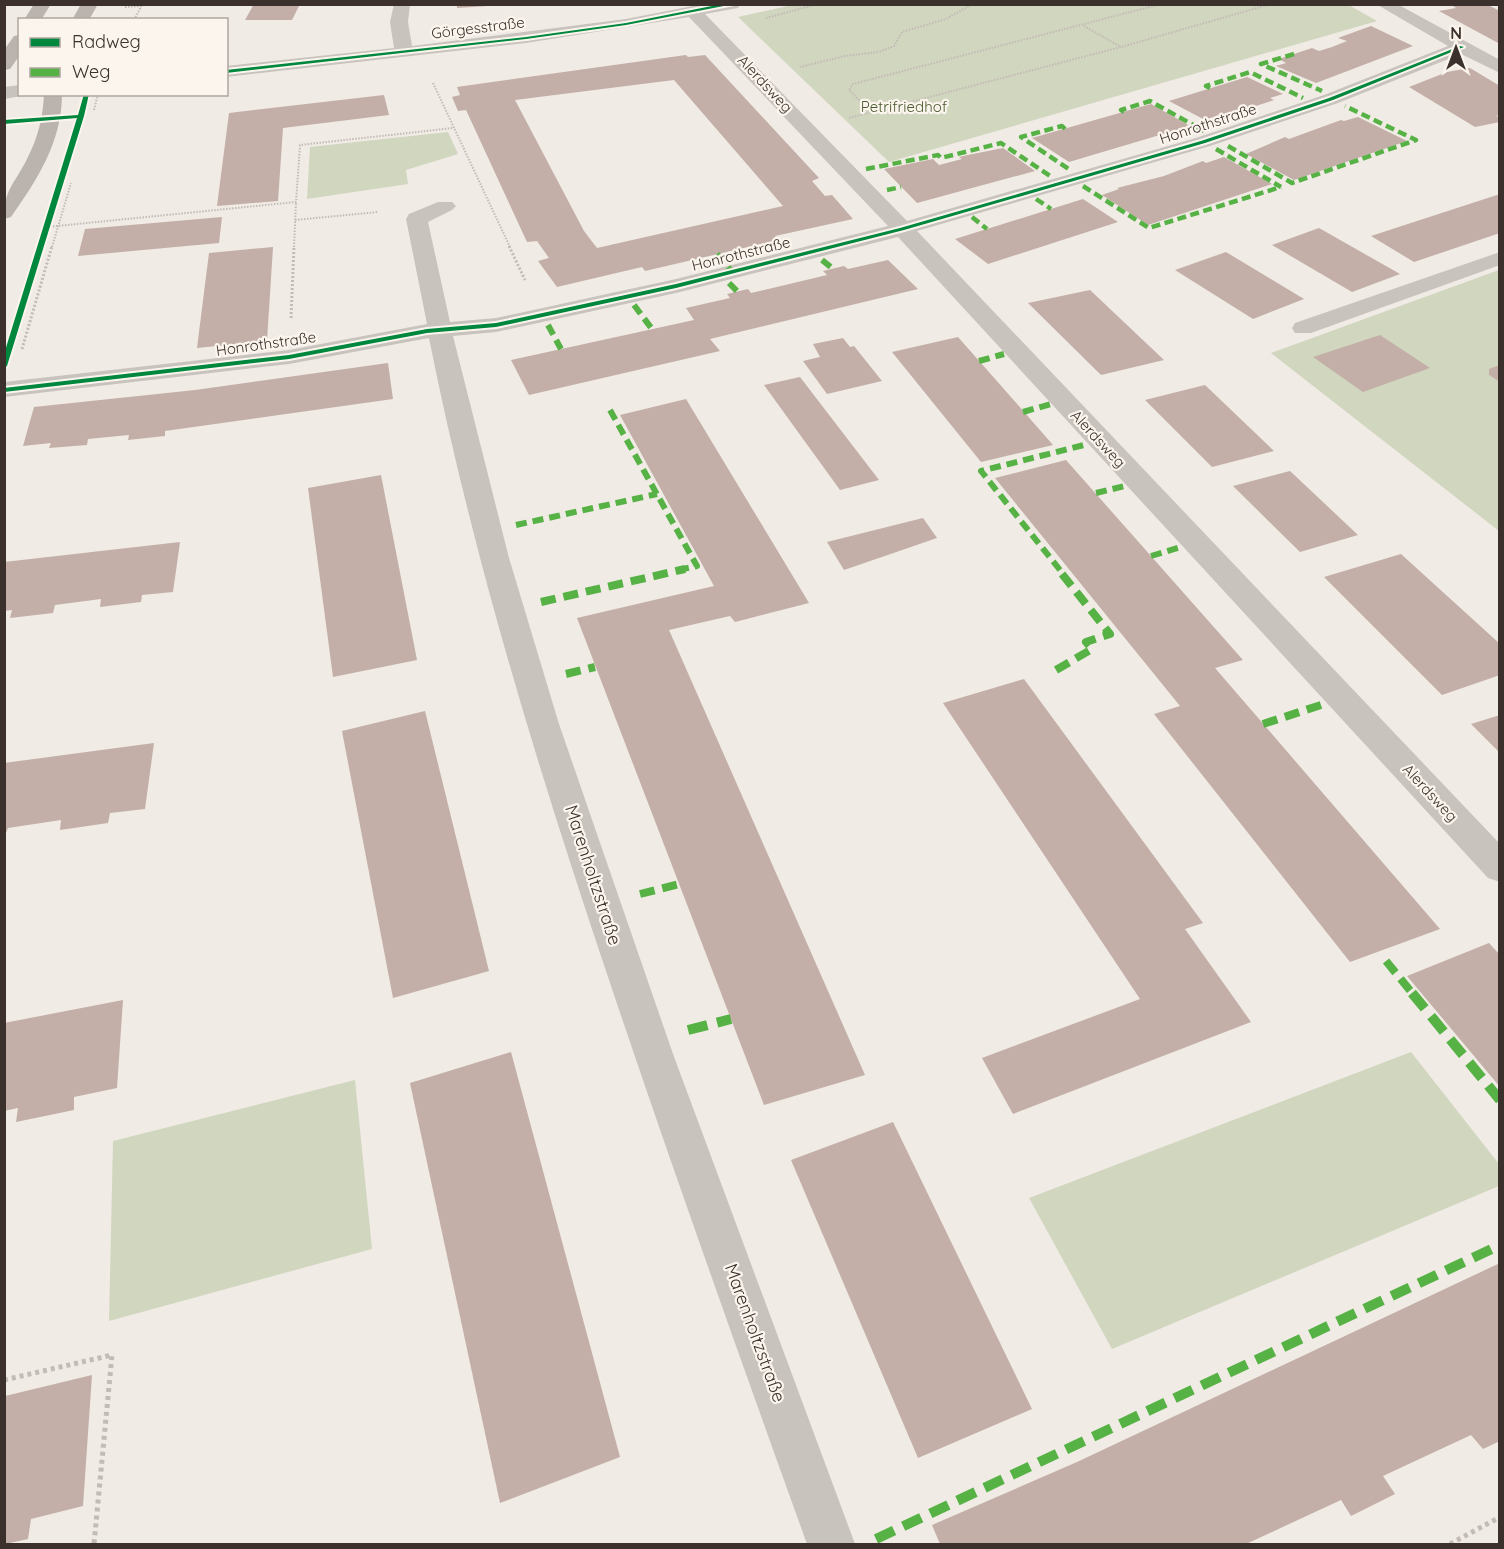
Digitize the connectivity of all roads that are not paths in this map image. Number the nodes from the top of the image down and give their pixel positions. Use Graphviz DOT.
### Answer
graph roads {
  1 [pos="43,4"];
  2 [pos="90,4"];
  3 [pos="402,4"];
  4 [pos="732,4"];
  5 [pos="1383,4"];
  6 [pos="694,12"];
  7 [pos="33,18"];
  8 [pos="81,18"];
  9 [pos="18,43"];
  10 [pos="1462,47"];
  11 [pos="404,52"];
  12 [pos="4,65"];
  13 [pos="1500,68"];
  14 [pos="228,72"];
  15 [pos="53,96"];
  16 [pos="445,206"];
  17 [pos="4,213"];
  18 [pos="902,229"];
  19 [pos="1500,258"];
  20 [pos="1303,328"];
  21 [pos="439,330"];
  22 [pos="4,390"];
  23 [pos="1500,868"];
  24 [pos="831,1545"];
  1 -- 7 [label="main road"];
  2 -- 8 [label="main road"];
  3 -- 11 [label="street"];
  4 -- 6 [label="street, Görgesstraße"];
  5 -- 10 [label="street"];
  6 -- 11 [label="street, Görgesstraße"];
  6 -- 18 [label="street, Alerdsweg"];
  9 -- 12 [label="main road"];
  10 -- 13 [label="street"];
  10 -- 18 [label="street, Honrothstraße"];
  11 -- 14 [label="street, Görgesstraße"];
  15 -- 17 [label="main road"];
  16 -- 21 [label="street, Marenholtzstraße"];
  18 -- 21 [label="street, Honrothstraße"];
  18 -- 23 [label="street, Alerdsweg"];
  19 -- 20 [label="lane"];
  21 -- 22 [label="street, Honrothstraße"];
  21 -- 24 [label="street, Marenholtzstraße"];
}
